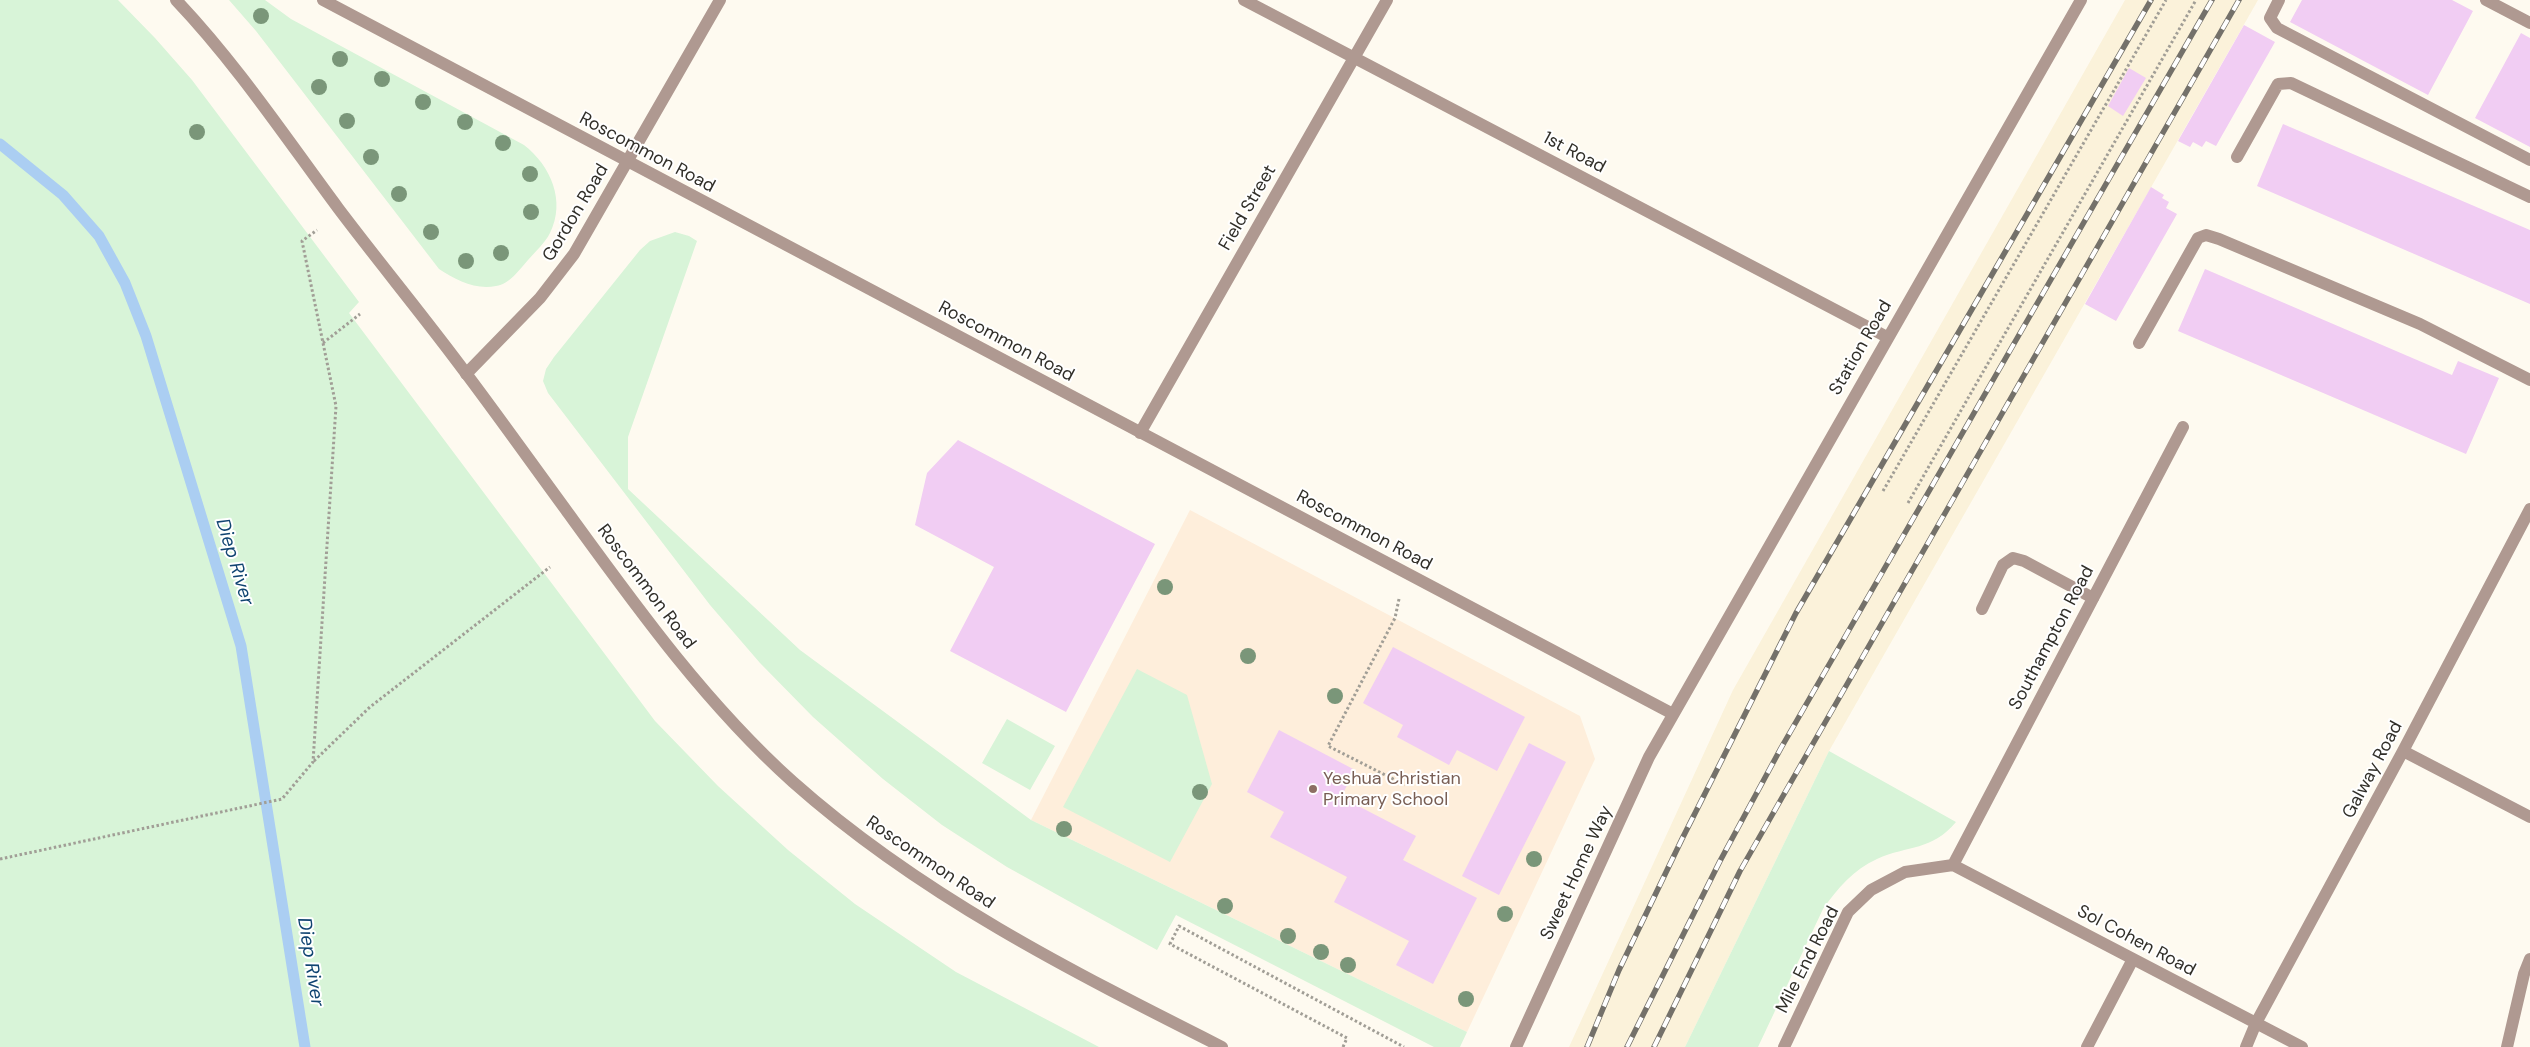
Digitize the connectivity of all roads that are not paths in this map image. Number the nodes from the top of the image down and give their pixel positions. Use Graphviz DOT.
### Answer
graph roads {
  1 [pos="176,0"];
  2 [pos="323,0"];
  3 [pos="720,0"];
  4 [pos="1244,0"];
  5 [pos="1387,0"];
  6 [pos="2081,0"];
  7 [pos="2279,0"];
  8 [pos="2486,0"];
  9 [pos="2530,23"];
  10 [pos="1354,58"];
  11 [pos="2237,157"];
  12 [pos="2530,160"];
  13 [pos="627,163"];
  14 [pos="2530,197"];
  15 [pos="1887,336"];
  16 [pos="2139,343"];
  17 [pos="466,374"];
  18 [pos="2530,380"];
  19 [pos="2183,427"];
  20 [pos="1140,433"];
  21 [pos="2530,509"];
  22 [pos="2527,524"];
  23 [pos="2093,598"];
  24 [pos="1982,609"];
  25 [pos="1673,714"];
  26 [pos="2404,751"];
  27 [pos="2530,817"];
  28 [pos="1953,865"];
  29 [pos="2133,959"];
  30 [pos="2530,959"];
  31 [pos="2256,1023"];
  32 [pos="1222,1047"];
  33 [pos="1516,1047"];
  34 [pos="1784,1047"];
  35 [pos="2087,1047"];
  36 [pos="2246,1047"];
  37 [pos="2302,1047"];
  38 [pos="2507,1047"];
  1 -- 17 [label="street, Roscommon Road"];
  2 -- 13 [label="street, Roscommon Road"];
  3 -- 13 [label="street, Gordon Road"];
  4 -- 10 [label="street, 1st Road"];
  5 -- 10 [label="street, Field Street"];
  6 -- 15 [label="street, Station Road"];
  7 -- 12 [label="street"];
  8 -- 9 [label="street"];
  10 -- 15 [label="street, 1st Road"];
  10 -- 20 [label="street, Field Street"];
  11 -- 14 [label="street"];
  13 -- 17 [label="street, Gordon Road"];
  13 -- 20 [label="street, Roscommon Road"];
  15 -- 25 [label="street, Station Road"];
  16 -- 18 [label="street"];
  17 -- 32 [label="street, Roscommon Road"];
  19 -- 23 [label="street, Southampton Road"];
  20 -- 25 [label="street, Roscommon Road"];
  21 -- 22 [label="street, Galway Road"];
  22 -- 26 [label="street, Galway Road"];
  23 -- 24 [label="street"];
  23 -- 28 [label="street, Southampton Road"];
  25 -- 33 [label="street, Sweet Home Way"];
  26 -- 27 [label="street"];
  26 -- 31 [label="street, Galway Road"];
  28 -- 29 [label="street, Sol Cohen Road"];
  28 -- 34 [label="street, Mile End Road"];
  29 -- 31 [label="street, Sol Cohen Road"];
  29 -- 35 [label="street"];
  30 -- 38 [label="street"];
  31 -- 36 [label="street, Galway Road"];
  31 -- 37 [label="street, Sol Cohen Road"];
}
